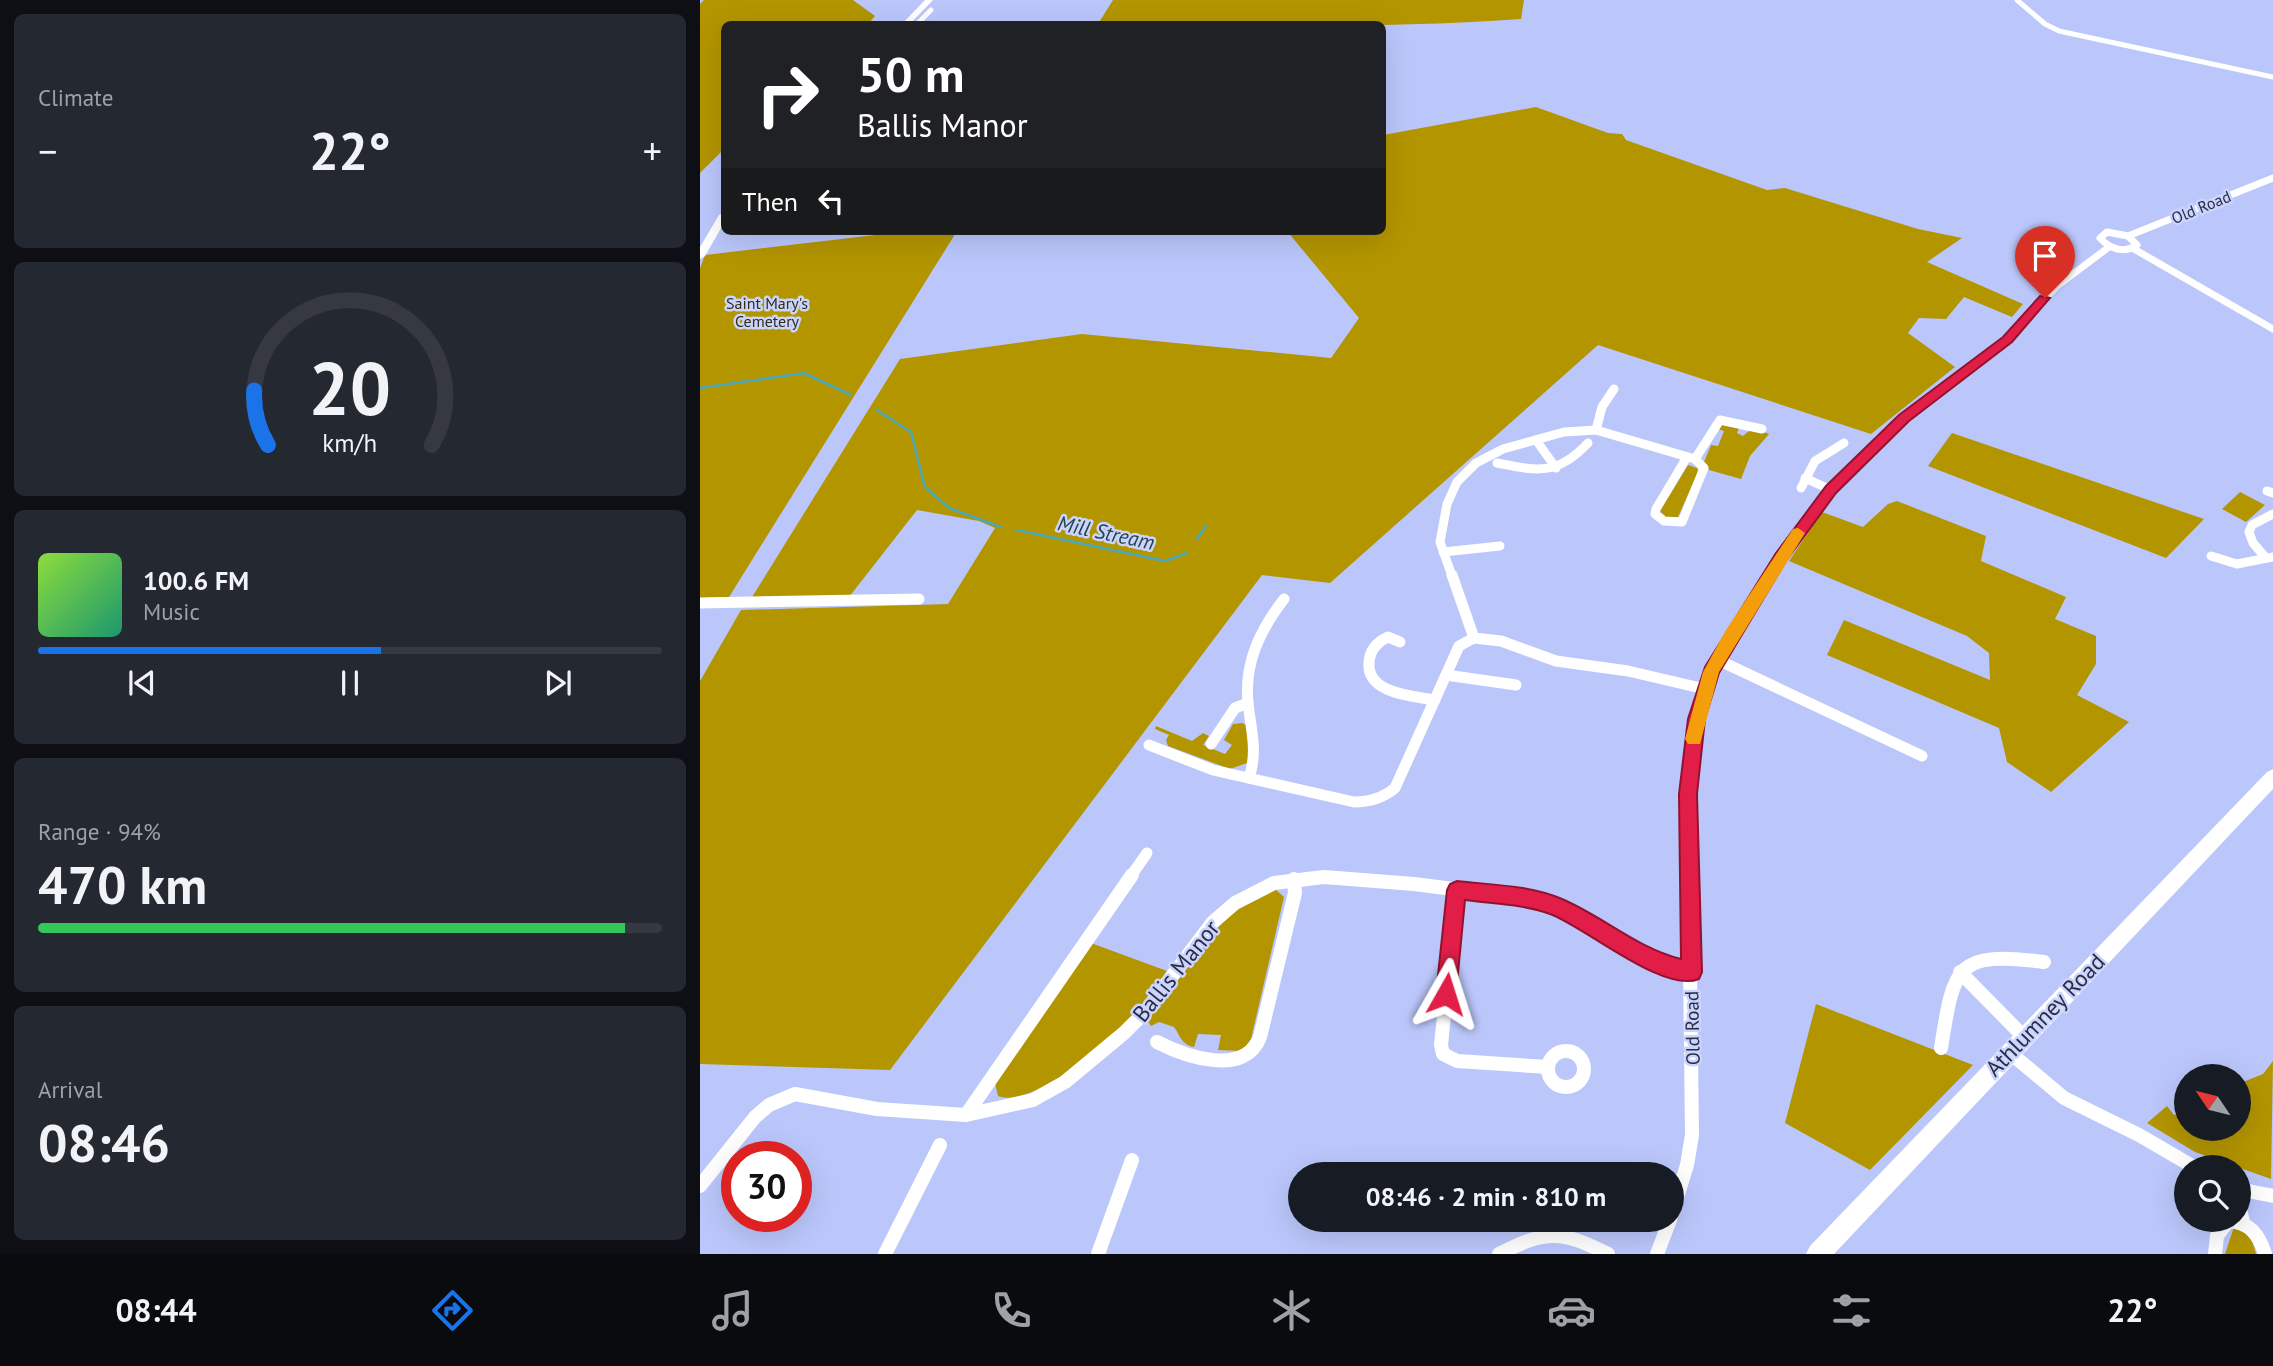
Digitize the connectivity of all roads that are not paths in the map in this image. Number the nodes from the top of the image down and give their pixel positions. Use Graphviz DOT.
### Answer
graph roads {
  1 [pos="929,0"];
  2 [pos="2017,0"];
  3 [pos="931,10"];
  4 [pos="909,21"];
  5 [pos="920,21"];
  6 [pos="2273,77"];
  7 [pos="2273,178"];
  8 [pos="721,220"];
  9 [pos="2128,236"];
  10 [pos="2109,247"];
  11 [pos="2133,248"];
  12 [pos="700,256"];
  13 [pos="2273,329"];
  14 [pos="1614,389"];
  15 [pos="1762,429"];
  16 [pos="1595,430"];
  17 [pos="1536,440"];
  18 [pos="1588,443"];
  19 [pos="1844,443"];
  20 [pos="1691,458"];
  21 [pos="1497,463"];
  22 [pos="1556,468"];
  23 [pos="1805,478"];
  24 [pos="1801,488"];
  25 [pos="1831,489"];
  26 [pos="2273,514"];
  27 [pos="1500,546"];
  28 [pos="1443,552"];
  29 [pos="2211,556"];
  30 [pos="2270,557"];
  31 [pos="919,599"];
  32 [pos="1284,599"];
  33 [pos="700,603"];
  34 [pos="1474,638"];
  35 [pos="1400,642"];
  36 [pos="1718,660"];
  37 [pos="1446,675"];
  38 [pos="1516,685"];
  39 [pos="1705,689"];
  40 [pos="1435,701"];
  41 [pos="1248,703"];
  42 [pos="1211,744"];
  43 [pos="1149,745"];
  44 [pos="1922,757"];
  45 [pos="2273,777"];
  46 [pos="1249,778"];
  47 [pos="1147,853"];
  48 [pos="1294,879"];
  49 [pos="1457,890"];
  50 [pos="2044,962"];
  51 [pos="1692,972"];
  52 [pos="1960,972"];
  53 [pos="1157,1042"];
  54 [pos="2016,1044"];
  55 [pos="1941,1048"];
  56 [pos="1548,1067"];
  57 [pos="965,1115"];
  58 [pos="940,1146"];
  59 [pos="2174,1155"];
  60 [pos="1132,1160"];
  61 [pos="1684,1175"];
  62 [pos="700,1186"];
  63 [pos="2251,1192"];
  64 [pos="2273,1196"];
  65 [pos="2251,1230"];
  66 [pos="1666,1232"];
  67 [pos="2220,1232"];
  68 [pos="884,1254"];
  69 [pos="1098,1254"];
  70 [pos="1499,1254"];
  71 [pos="1608,1254"];
  72 [pos="1657,1254"];
  73 [pos="1818,1254"];
  74 [pos="2216,1254"];
  75 [pos="2264,1254"];
  1 -- 4 [label="main road"];
  2 -- 6 [label="street"];
  3 -- 5 [label="street"];
  7 -- 9 [label="street, Old Road"];
  8 -- 12 [label="main road"];
  9 -- 10 [label="street, Old Road"];
  9 -- 11 [label="street"];
  10 -- 11 [label="street"];
  10 -- 25 [label="street, Old Road"];
  11 -- 13 [label="street"];
  14 -- 16 [label="street"];
  15 -- 20 [label="street"];
  16 -- 17 [label="street"];
  16 -- 20 [label="street"];
  17 -- 22 [label="street"];
  17 -- 28 [label="street"];
  18 -- 22 [label="street"];
  19 -- 23 [label="street"];
  20 -- 20 [label="street"];
  21 -- 22 [label="street"];
  23 -- 24 [label="street"];
  23 -- 25 [label="street"];
  25 -- 36 [label="street, Old Road"];
  26 -- 30 [label="street"];
  27 -- 28 [label="street"];
  28 -- 34 [label="street"];
  29 -- 30 [label="street"];
  31 -- 33 [label="street"];
  32 -- 41 [label="street"];
  34 -- 37 [label="street"];
  34 -- 39 [label="street"];
  35 -- 40 [label="street"];
  36 -- 39 [label="street, Old Road"];
  36 -- 44 [label="street"];
  37 -- 38 [label="street"];
  37 -- 40 [label="street"];
  39 -- 51 [label="street, Old Road"];
  40 -- 46 [label="street"];
  41 -- 42 [label="street"];
  41 -- 46 [label="street"];
  43 -- 46 [label="street"];
  45 -- 54 [label="main road, Athlumney Road"];
  47 -- 57 [label="street"];
  48 -- 49 [label="street, Ballis Manor"];
  48 -- 53 [label="street"];
  48 -- 57 [label="street, Ballis Manor"];
  49 -- 51 [label="street, Ballis Manor"];
  49 -- 56 [label="street"];
  50 -- 52 [label="street"];
  51 -- 61 [label="street, Old Road"];
  52 -- 54 [label="street"];
  52 -- 55 [label="street"];
  54 -- 59 [label="street"];
  54 -- 73 [label="main road, Athlumney Road"];
  57 -- 62 [label="street, Ballis Manor"];
  58 -- 68 [label="street"];
  60 -- 69 [label="street"];
  63 -- 64 [label="street"];
  65 -- 75 [label="street"];
  66 -- 72 [label="street, Old Road"];
  67 -- 74 [label="street"];
  70 -- 71 [label="street"];
}
